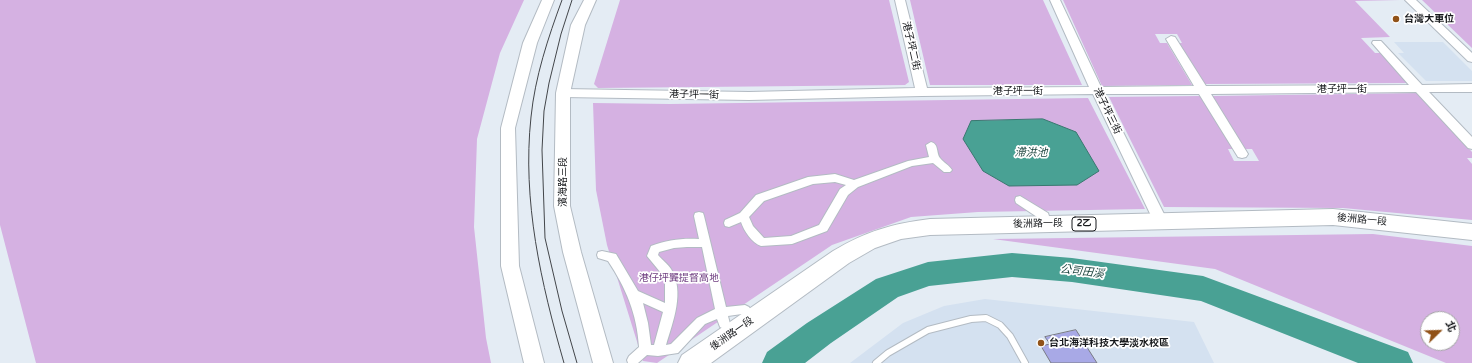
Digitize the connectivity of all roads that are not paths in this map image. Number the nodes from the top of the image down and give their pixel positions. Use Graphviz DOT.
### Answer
graph roads {
  1 [pos="548,0"];
  2 [pos="590,0"];
  3 [pos="900,0"];
  4 [pos="1055,0"];
  5 [pos="1410,0"];
  6 [pos="1171,39"];
  7 [pos="1378,43"];
  8 [pos="1472,60"];
  9 [pos="1419,88"];
  10 [pos="1472,88"];
  11 [pos="1202,90"];
  12 [pos="1097,91"];
  13 [pos="922,92"];
  14 [pos="563,93"];
  15 [pos="931,145"];
  16 [pos="1472,145"];
  17 [pos="1242,154"];
  18 [pos="935,159"];
  19 [pos="947,170"];
  20 [pos="854,184"];
  21 [pos="1020,200"];
  22 [pos="699,216"];
  23 [pos="744,216"];
  24 [pos="1044,216"];
  25 [pos="1161,222"];
  26 [pos="730,223"];
  27 [pos="1472,232"];
  28 [pos="706,243"];
  29 [pos="602,255"];
  30 [pos="635,295"];
  31 [pos="670,310"];
  32 [pos="745,310"];
  33 [pos="721,312"];
  34 [pos="724,324"];
  35 [pos="645,349"];
  36 [pos="658,351"];
  37 [pos="633,360"];
  38 [pos="534,363"];
  39 [pos="602,363"];
  40 [pos="691,363"];
  41 [pos="876,363"];
  42 [pos="1025,363"];
  1 -- 38 [label="street"];
  2 -- 14 [label="street, 濱海路三段"];
  3 -- 13 [label="street, 港子坪二街"];
  4 -- 12 [label="street, 港子坪三街"];
  5 -- 8 [label="street"];
  6 -- 11 [label="street"];
  7 -- 9 [label="street"];
  9 -- 10 [label="street, 港子坪一街"];
  9 -- 11 [label="street, 港子坪一街"];
  9 -- 16 [label="street"];
  11 -- 12 [label="street, 港子坪一街"];
  11 -- 17 [label="street"];
  12 -- 13 [label="street, 港子坪一街"];
  12 -- 25 [label="street, 港子坪三街"];
  13 -- 14 [label="street, 港子坪一街"];
  14 -- 39 [label="street, 濱海路三段"];
  15 -- 18 [label="street"];
  18 -- 19 [label="street"];
  18 -- 20 [label="street"];
  20 -- 23 [label="street"];
  20 -- 23 [label="street"];
  21 -- 24 [label="street"];
  22 -- 28 [label="street"];
  23 -- 26 [label="street"];
  25 -- 27 [label="main road, 後洲路一段 / 2乙"];
  25 -- 40 [label="main road, 後洲路一段 / 2乙"];
  28 -- 31 [label="street"];
  28 -- 33 [label="street"];
  29 -- 30 [label="street"];
  30 -- 31 [label="street"];
  30 -- 35 [label="street"];
  31 -- 36 [label="street"];
  32 -- 33 [label="street"];
  33 -- 34 [label="street"];
  33 -- 36 [label="street"];
  35 -- 36 [label="street"];
  35 -- 37 [label="street"];
  41 -- 42 [label="lane"];
}
